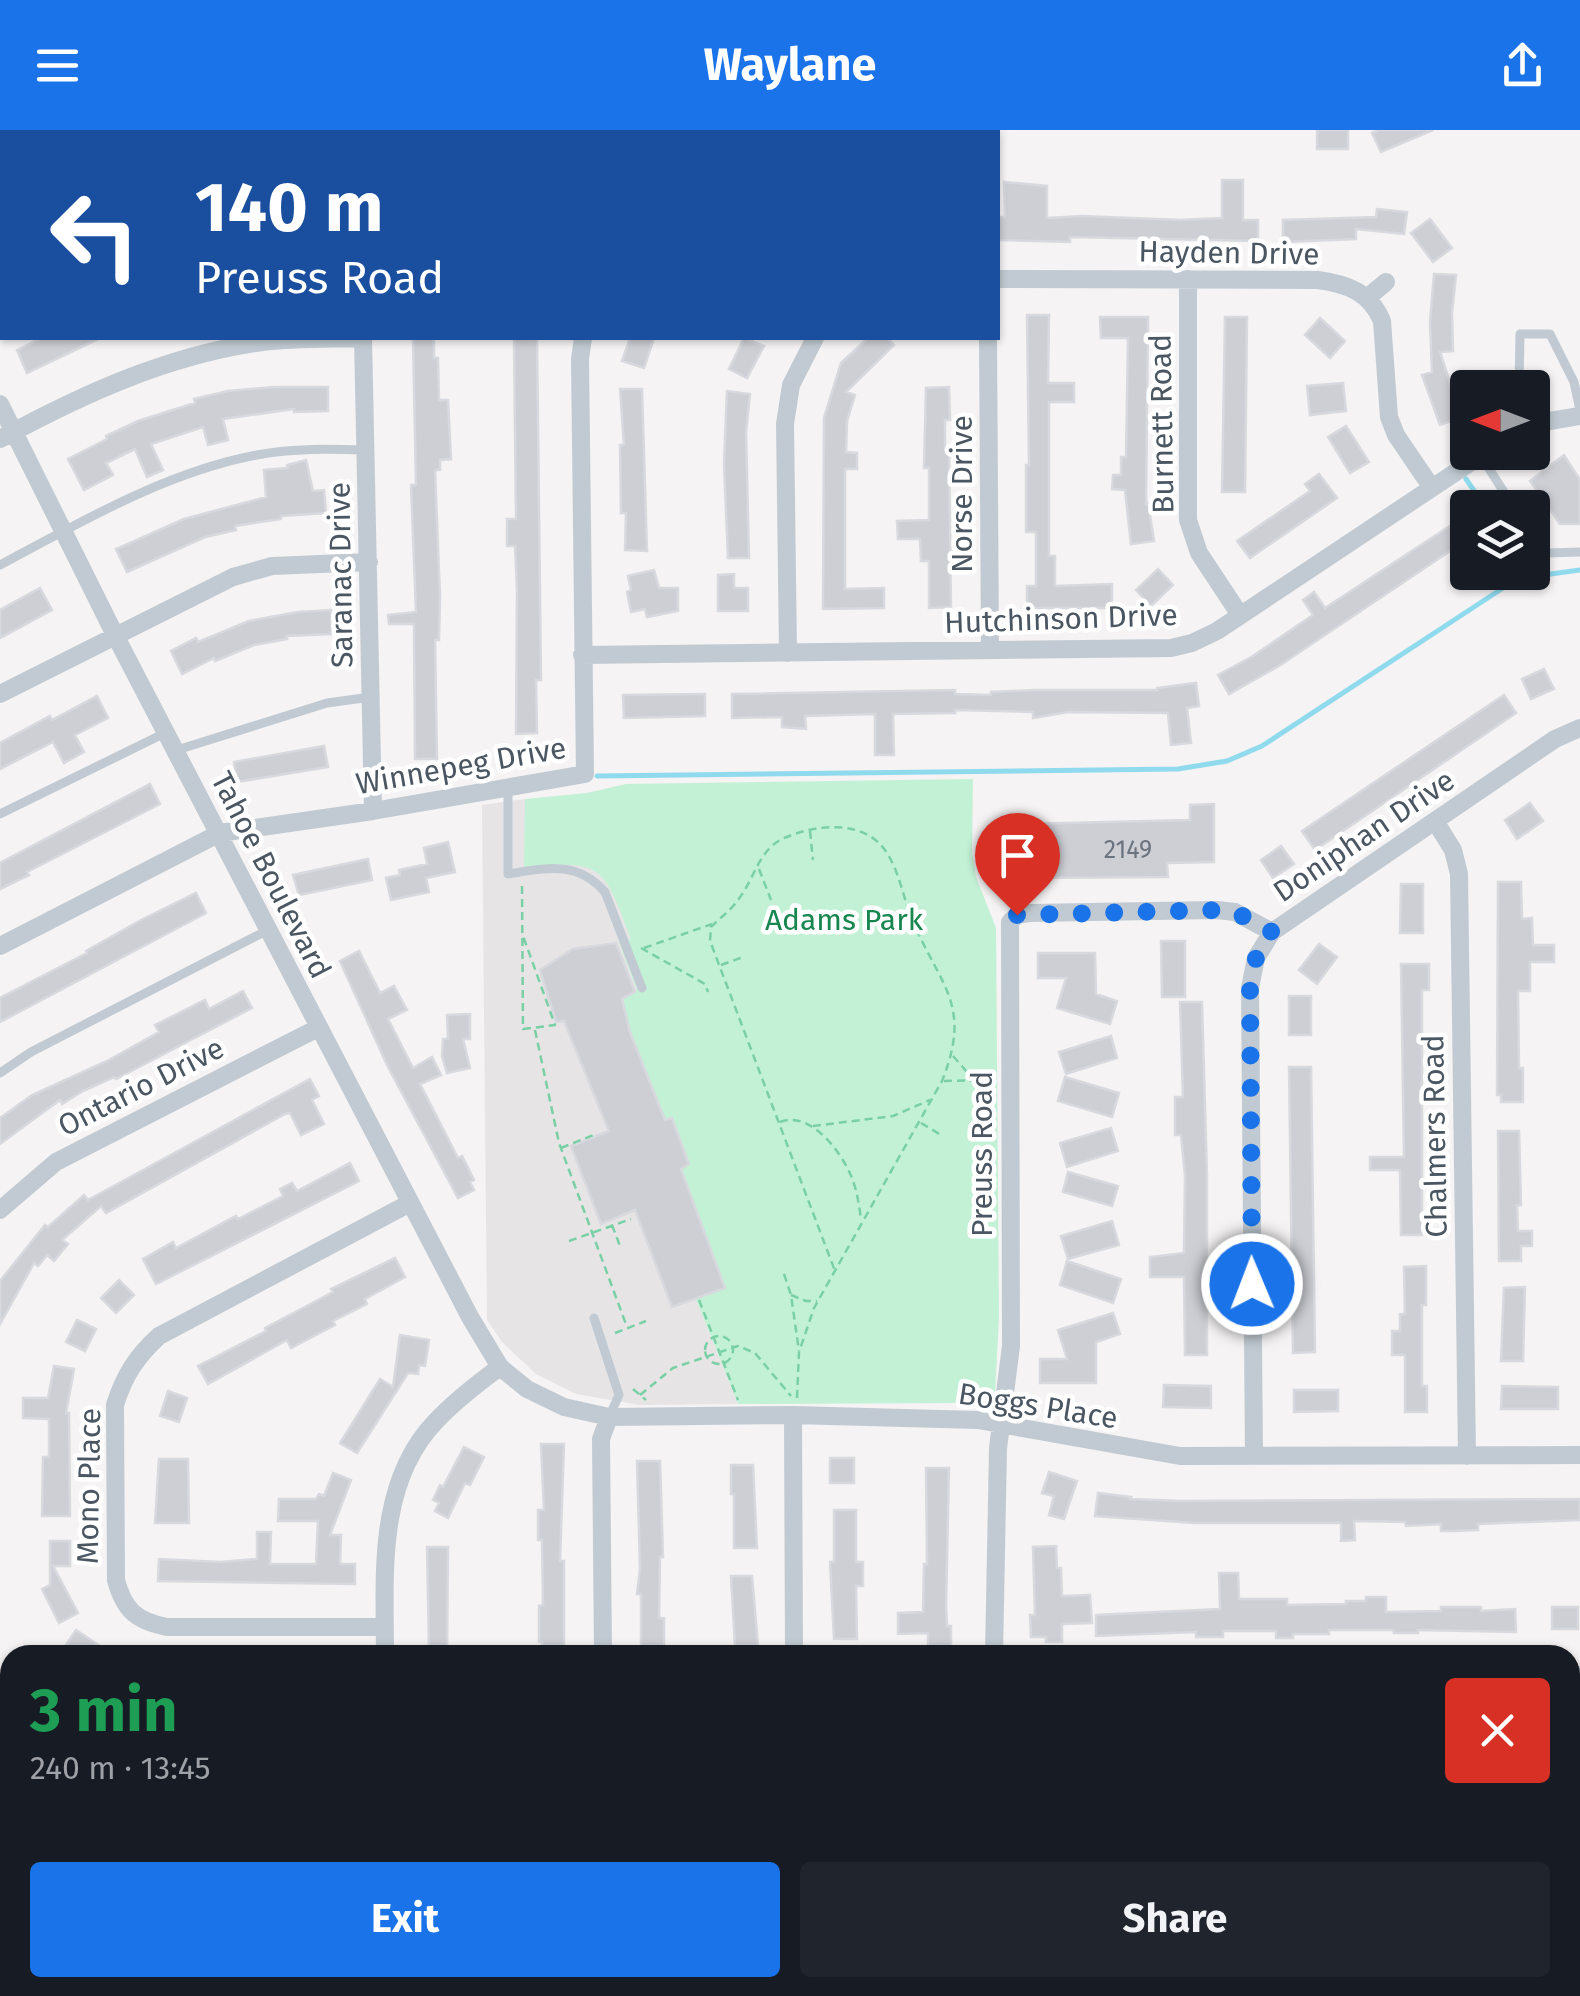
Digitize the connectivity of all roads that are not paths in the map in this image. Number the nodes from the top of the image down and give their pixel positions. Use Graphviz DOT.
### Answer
graph roads {
  1 [pos="1188,279"];
  2 [pos="1000,280"];
  3 [pos="1386,282"];
  4 [pos="1367,298"];
  5 [pos="314,340"];
  6 [pos="363,340"];
  7 [pos="583,340"];
  8 [pos="814,340"];
  9 [pos="988,340"];
  10 [pos="1519,370"];
  11 [pos="0,404"];
  12 [pos="1580,413"];
  13 [pos="1550,420"];
  14 [pos="7,435"];
  15 [pos="366,450"];
  16 [pos="1460,470"];
  17 [pos="1432,488"];
  18 [pos="64,531"];
  19 [pos="1580,552"];
  20 [pos="1550,553"];
  21 [pos="369,562"];
  22 [pos="0,565"];
  23 [pos="1240,616"];
  24 [pos="115,635"];
  25 [pos="990,650"];
  26 [pos="788,652"];
  27 [pos="582,655"];
  28 [pos="0,694"];
  29 [pos="371,697"];
  30 [pos="1580,728"];
  31 [pos="167,732"];
  32 [pos="176,750"];
  33 [pos="508,788"];
  34 [pos="373,811"];
  35 [pos="0,814"];
  36 [pos="1435,820"];
  37 [pos="220,833"];
  38 [pos="268,930"];
  39 [pos="1272,932"];
  40 [pos="0,946"];
  41 [pos="642,988"];
  42 [pos="318,1028"];
  43 [pos="0,1073"];
  44 [pos="410,1204"];
  45 [pos="0,1210"];
  46 [pos="594,1318"];
  47 [pos="500,1366"];
  48 [pos="794,1408"];
  49 [pos="609,1417"];
  50 [pos="1002,1422"];
  51 [pos="1580,1455"];
  52 [pos="1254,1456"];
  53 [pos="1467,1456"];
  54 [pos="385,1628"];
  55 [pos="385,1645"];
  56 [pos="603,1645"];
  57 [pos="794,1645"];
  58 [pos="994,1645"];
  1 -- 2 [label="street, Hayden Drive"];
  1 -- 4 [label="street, Hayden Drive"];
  1 -- 23 [label="street, Burnett Road"];
  3 -- 4 [label="street"];
  4 -- 17 [label="street"];
  5 -- 14 [label="street"];
  6 -- 15 [label="street, Saranac Drive"];
  7 -- 27 [label="street, Winnepeg Drive"];
  8 -- 26 [label="street"];
  9 -- 25 [label="street, Norse Drive"];
  10 -- 12 [label="lane"];
  11 -- 14 [label="street, Tahoe Boulevard"];
  12 -- 13 [label="street"];
  14 -- 18 [label="street, Tahoe Boulevard"];
  15 -- 18 [label="lane"];
  15 -- 21 [label="street, Saranac Drive"];
  16 -- 17 [label="street, Hutchinson Drive"];
  17 -- 23 [label="street, Hutchinson Drive"];
  18 -- 22 [label="lane"];
  18 -- 24 [label="street, Tahoe Boulevard"];
  19 -- 20 [label="lane"];
  21 -- 24 [label="street"];
  21 -- 29 [label="street, Saranac Drive"];
  23 -- 25 [label="street, Hutchinson Drive"];
  24 -- 28 [label="street"];
  24 -- 31 [label="street, Tahoe Boulevard"];
  25 -- 26 [label="street, Hutchinson Drive"];
  26 -- 27 [label="street, Hutchinson Drive"];
  27 -- 33 [label="street, Winnepeg Drive"];
  29 -- 32 [label="lane"];
  29 -- 34 [label="street, Saranac Drive"];
  30 -- 36 [label="street, Doniphan Drive"];
  31 -- 32 [label="street, Tahoe Boulevard"];
  31 -- 35 [label="lane"];
  32 -- 37 [label="street, Tahoe Boulevard"];
  33 -- 34 [label="street, Winnepeg Drive"];
  33 -- 41 [label="lane"];
  34 -- 37 [label="street, Winnepeg Drive"];
  36 -- 39 [label="street, Doniphan Drive"];
  36 -- 53 [label="street, Chalmers Road"];
  37 -- 38 [label="street, Tahoe Boulevard"];
  37 -- 40 [label="street, Winnepeg Drive"];
  38 -- 42 [label="street, Tahoe Boulevard"];
  38 -- 43 [label="lane"];
  39 -- 50 [label="street, Preuss Road"];
  39 -- 52 [label="street, Doniphan Drive"];
  42 -- 44 [label="street, Tahoe Boulevard"];
  42 -- 45 [label="street, Ontario Drive"];
  44 -- 47 [label="street, Tahoe Boulevard"];
  44 -- 54 [label="street, Mono Place"];
  46 -- 49 [label="lane"];
  47 -- 49 [label="street, Boggs Place"];
  47 -- 54 [label="street"];
  48 -- 49 [label="street, Boggs Place"];
  48 -- 50 [label="street, Boggs Place"];
  48 -- 57 [label="street"];
  49 -- 56 [label="street"];
  50 -- 52 [label="street, Boggs Place"];
  50 -- 58 [label="street, Preuss Road"];
  51 -- 53 [label="street, Boggs Place"];
  52 -- 53 [label="street, Boggs Place"];
  54 -- 55 [label="street"];
}
